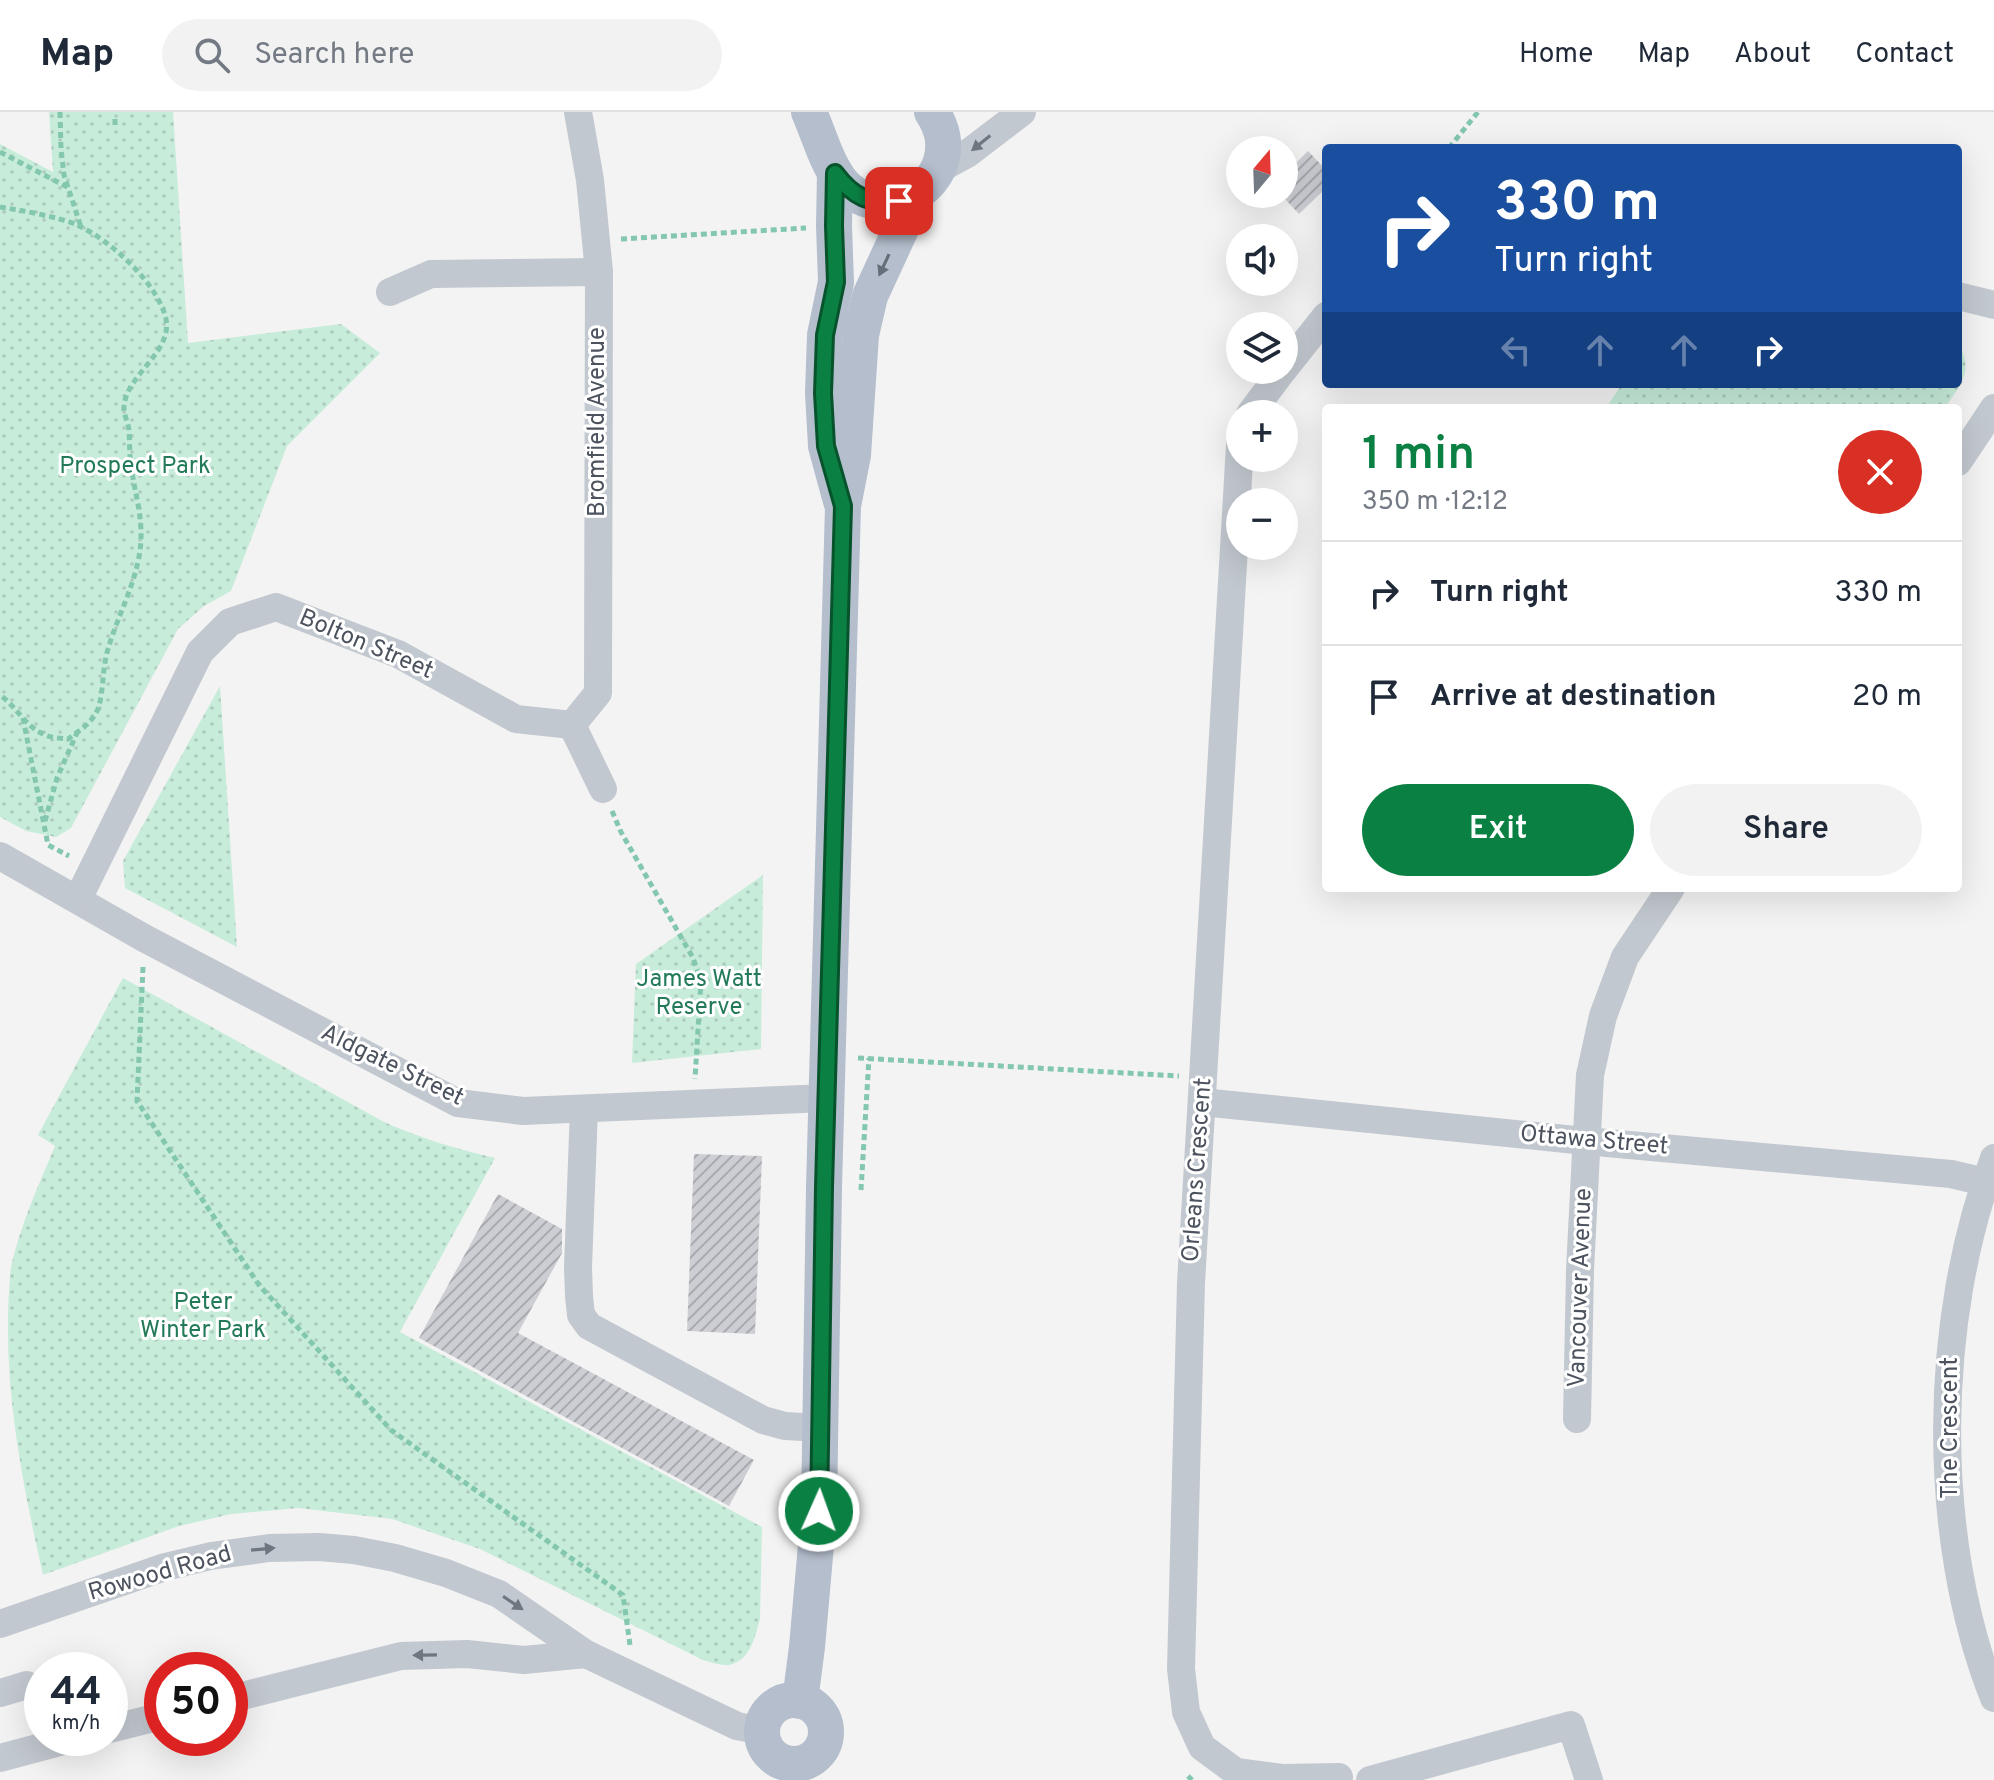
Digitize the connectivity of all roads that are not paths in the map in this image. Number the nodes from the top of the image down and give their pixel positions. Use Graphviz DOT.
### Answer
graph roads {
  1 [pos="578,112"];
  2 [pos="809,112"];
  3 [pos="839,112"];
  4 [pos="932,112"];
  5 [pos="1022,112"];
  6 [pos="832,165"];
  7 [pos="927,182"];
  8 [pos="599,272"];
  9 [pos="390,292"];
  10 [pos="1962,297"];
  11 [pos="1994,305"];
  12 [pos="1322,321"];
  13 [pos="1298,351"];
  14 [pos="1994,408"];
  15 [pos="1962,456"];
  16 [pos="1238,472"];
  17 [pos="843,506"];
  18 [pos="572,725"];
  19 [pos="603,789"];
  20 [pos="0,856"];
  21 [pos="1668,892"];
  22 [pos="78,899"];
  23 [pos="1203,1090"];
  24 [pos="826,1098"];
  25 [pos="584,1109"];
  26 [pos="1585,1141"];
  27 [pos="1990,1170"];
  28 [pos="1577,1419"];
  29 [pos="822,1428"];
  30 [pos="0,1624"];
  31 [pos="586,1654"];
  32 [pos="248,1694"];
  33 [pos="1994,1698"];
  34 [pos="800,1701"];
  35 [pos="762,1731"];
  36 [pos="24,1752"];
  37 [pos="0,1758"];
  38 [pos="798,1772"];
  39 [pos="1339,1777"];
  40 [pos="1370,1780"];
  41 [pos="1589,1780"];
  1 -- 8 [label="street, Bromfield Avenue"];
  2 -- 6 [label="main road"];
  3 -- 6 [label="main road"];
  4 -- 7 [label="main road"];
  5 -- 7 [label="street, one-way"];
  6 -- 7 [label="main road"];
  6 -- 17 [label="main road"];
  7 -- 17 [label="main road, one-way"];
  8 -- 9 [label="street"];
  8 -- 18 [label="street, Bromfield Avenue"];
  10 -- 11 [label="street"];
  12 -- 13 [label="street"];
  14 -- 15 [label="street"];
  16 -- 23 [label="street, Orleans Crescent"];
  17 -- 24 [label="main road"];
  18 -- 19 [label="street"];
  18 -- 22 [label="street, Bolton Street"];
  20 -- 22 [label="street, Aldgate Street"];
  21 -- 26 [label="street, Vancouver Avenue"];
  22 -- 25 [label="street, Aldgate Street"];
  23 -- 26 [label="street, Ottawa Street"];
  23 -- 39 [label="street, Orleans Crescent"];
  24 -- 25 [label="street, Aldgate Street"];
  24 -- 29 [label="main road"];
  25 -- 29 [label="street"];
  26 -- 27 [label="street, Ottawa Street"];
  26 -- 28 [label="street, Vancouver Avenue"];
  27 -- 33 [label="street, The Crescent"];
  29 -- 34 [label="main road"];
  30 -- 31 [label="street, Rowood Road, one-way"];
  31 -- 32 [label="street, one-way"];
  31 -- 35 [label="street, Rowood Road"];
  34 -- 35 [label="main road"];
  34 -- 38 [label="main road"];
  35 -- 38 [label="main road"];
  36 -- 37 [label="street"];
  40 -- 41 [label="street"];
}
